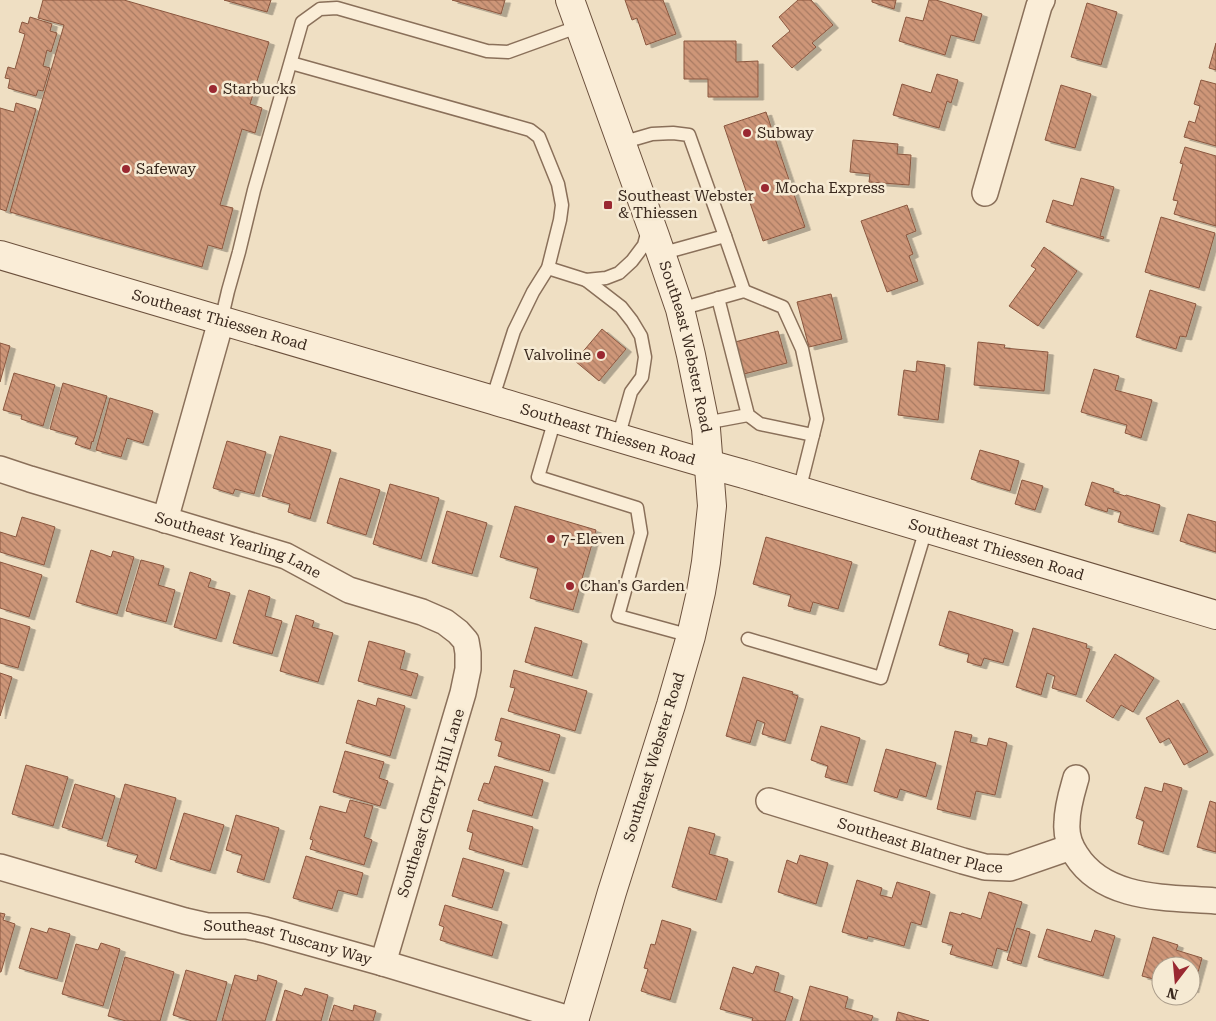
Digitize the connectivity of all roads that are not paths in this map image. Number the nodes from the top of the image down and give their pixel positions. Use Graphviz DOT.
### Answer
graph roads {
  1 [pos="570,0"];
  2 [pos="1042,0"];
  3 [pos="580,26"];
  4 [pos="290,63"];
  5 [pos="621,143"];
  6 [pos="985,193"];
  7 [pos="650,222"];
  8 [pos="725,236"];
  9 [pos="660,254"];
  10 [pos="0,255"];
  11 [pos="548,268"];
  12 [pos="586,280"];
  13 [pos="744,291"];
  14 [pos="718,298"];
  15 [pos="680,309"];
  16 [pos="221,321"];
  17 [pos="492,400"];
  18 [pos="748,415"];
  19 [pos="555,419"];
  20 [pos="705,422"];
  21 [pos="813,435"];
  22 [pos="618,438"];
  23 [pos="709,465"];
  24 [pos="0,469"];
  25 [pos="799,491"];
  26 [pos="165,520"];
  27 [pos="926,529"];
  28 [pos="1216,615"];
  29 [pos="691,636"];
  30 [pos="748,639"];
  31 [pos="466,642"];
  32 [pos="1076,778"];
  33 [pos="769,801"];
  34 [pos="1071,848"];
  35 [pos="0,867"];
  36 [pos="1216,901"];
  37 [pos="383,963"];
  38 [pos="575,1021"];
  1 -- 3 [label="street, Southeast Webster Road"];
  2 -- 6 [label="street"];
  3 -- 4 [label="lane"];
  3 -- 5 [label="street, Southeast Webster Road"];
  4 -- 11 [label="lane"];
  4 -- 16 [label="lane"];
  5 -- 7 [label="street, Southeast Webster Road"];
  5 -- 8 [label="lane"];
  7 -- 9 [label="street, Southeast Webster Road"];
  7 -- 12 [label="lane"];
  8 -- 9 [label="lane"];
  8 -- 13 [label="lane"];
  9 -- 15 [label="street, Southeast Webster Road"];
  10 -- 16 [label="street, Southeast Thiessen Road"];
  11 -- 12 [label="lane"];
  11 -- 17 [label="lane"];
  12 -- 22 [label="lane"];
  13 -- 14 [label="lane"];
  13 -- 21 [label="lane"];
  14 -- 15 [label="lane"];
  14 -- 18 [label="lane"];
  15 -- 20 [label="street, Southeast Webster Road"];
  16 -- 17 [label="street, Southeast Thiessen Road"];
  16 -- 26 [label="street"];
  17 -- 19 [label="street, Southeast Thiessen Road"];
  18 -- 20 [label="lane"];
  18 -- 21 [label="lane"];
  19 -- 22 [label="street, Southeast Thiessen Road"];
  19 -- 29 [label="lane"];
  20 -- 23 [label="street, Southeast Webster Road"];
  21 -- 25 [label="lane"];
  22 -- 23 [label="street, Southeast Thiessen Road"];
  23 -- 25 [label="street, Southeast Thiessen Road"];
  23 -- 29 [label="street, Southeast Webster Road"];
  24 -- 26 [label="street, Southeast Yearling Lane"];
  25 -- 27 [label="street, Southeast Thiessen Road"];
  26 -- 31 [label="street, Southeast Yearling Lane"];
  27 -- 28 [label="street, Southeast Thiessen Road"];
  27 -- 30 [label="lane"];
  29 -- 38 [label="street, Southeast Webster Road"];
  31 -- 37 [label="street, Southeast Cherry Hill Lane"];
  32 -- 34 [label="street"];
  33 -- 34 [label="street, Southeast Blatner Place"];
  34 -- 36 [label="street"];
  35 -- 37 [label="street, Southeast Tuscany Way"];
  37 -- 38 [label="street, Southeast Tuscany Way"];
}
